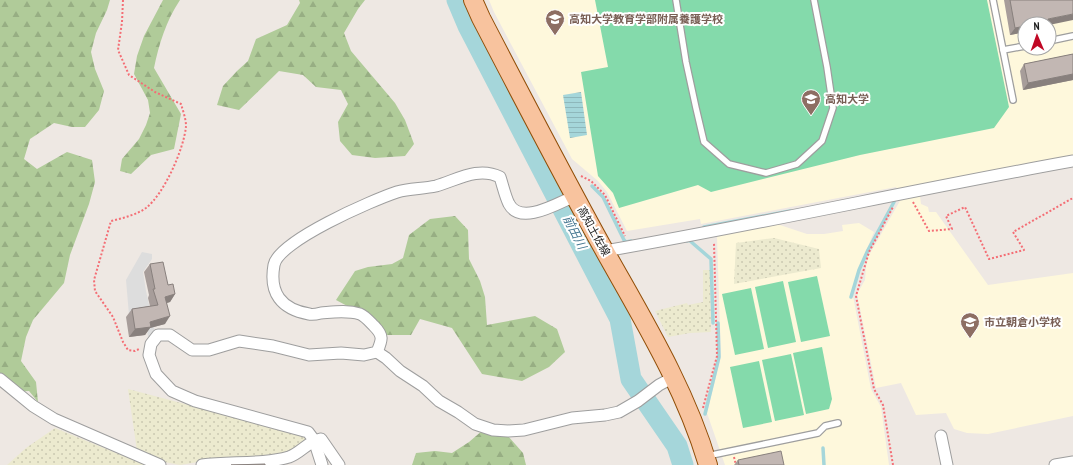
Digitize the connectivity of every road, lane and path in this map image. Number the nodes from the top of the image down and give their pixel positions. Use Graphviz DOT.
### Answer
graph roads {
  1 [pos="123,0"];
  2 [pos="473,0"];
  3 [pos="676,0"];
  4 [pos="814,0"];
  5 [pos="993,0"];
  6 [pos="1073,36"];
  7 [pos="1057,39"];
  8 [pos="1017,47"];
  9 [pos="1003,50"];
  10 [pos="1013,100"];
  11 [pos="1073,161"];
  12 [pos="581,176"];
  13 [pos="903,194"];
  14 [pos="1073,198"];
  15 [pos="564,201"];
  16 [pos="714,231"];
  17 [pos="624,232"];
  18 [pos="605,251"];
  19 [pos="151,344"];
  20 [pos="377,352"];
  21 [pos="674,377"];
  22 [pos="0,379"];
  23 [pos="702,413"];
  24 [pos="838,424"];
  25 [pos="941,436"];
  26 [pos="314,440"];
  27 [pos="706,460"];
  28 [pos="1073,462"];
  29 [pos="269,464"];
  30 [pos="160,465"];
  31 [pos="202,465"];
  32 [pos="322,465"];
  33 [pos="339,465"];
  34 [pos="893,465"];
  35 [pos="947,465"];
  36 [pos="1055,465"];
  1 -- 19 [label="path"];
  2 -- 15 [label="main road, 高知土佐線"];
  3 -- 4 [label="lane"];
  5 -- 9 [label="lane"];
  6 -- 7 [label="lane"];
  8 -- 9 [label="lane"];
  9 -- 10 [label="lane"];
  11 -- 13 [label="street"];
  12 -- 17 [label="path"];
  13 -- 14 [label="path"];
  13 -- 16 [label="street"];
  13 -- 34 [label="path"];
  15 -- 18 [label="main road, 高知土佐線"];
  15 -- 20 [label="street"];
  16 -- 18 [label="street"];
  16 -- 23 [label="path"];
  18 -- 21 [label="main road, 高知土佐線"];
  19 -- 20 [label="street"];
  19 -- 26 [label="street"];
  20 -- 21 [label="street"];
  21 -- 27 [label="main road, 高知土佐線"];
  22 -- 30 [label="street"];
  24 -- 27 [label="lane"];
  25 -- 35 [label="street"];
  26 -- 29 [label="street"];
  26 -- 32 [label="street"];
  26 -- 33 [label="street"];
  28 -- 36 [label="street"];
  29 -- 31 [label="street"];
}
